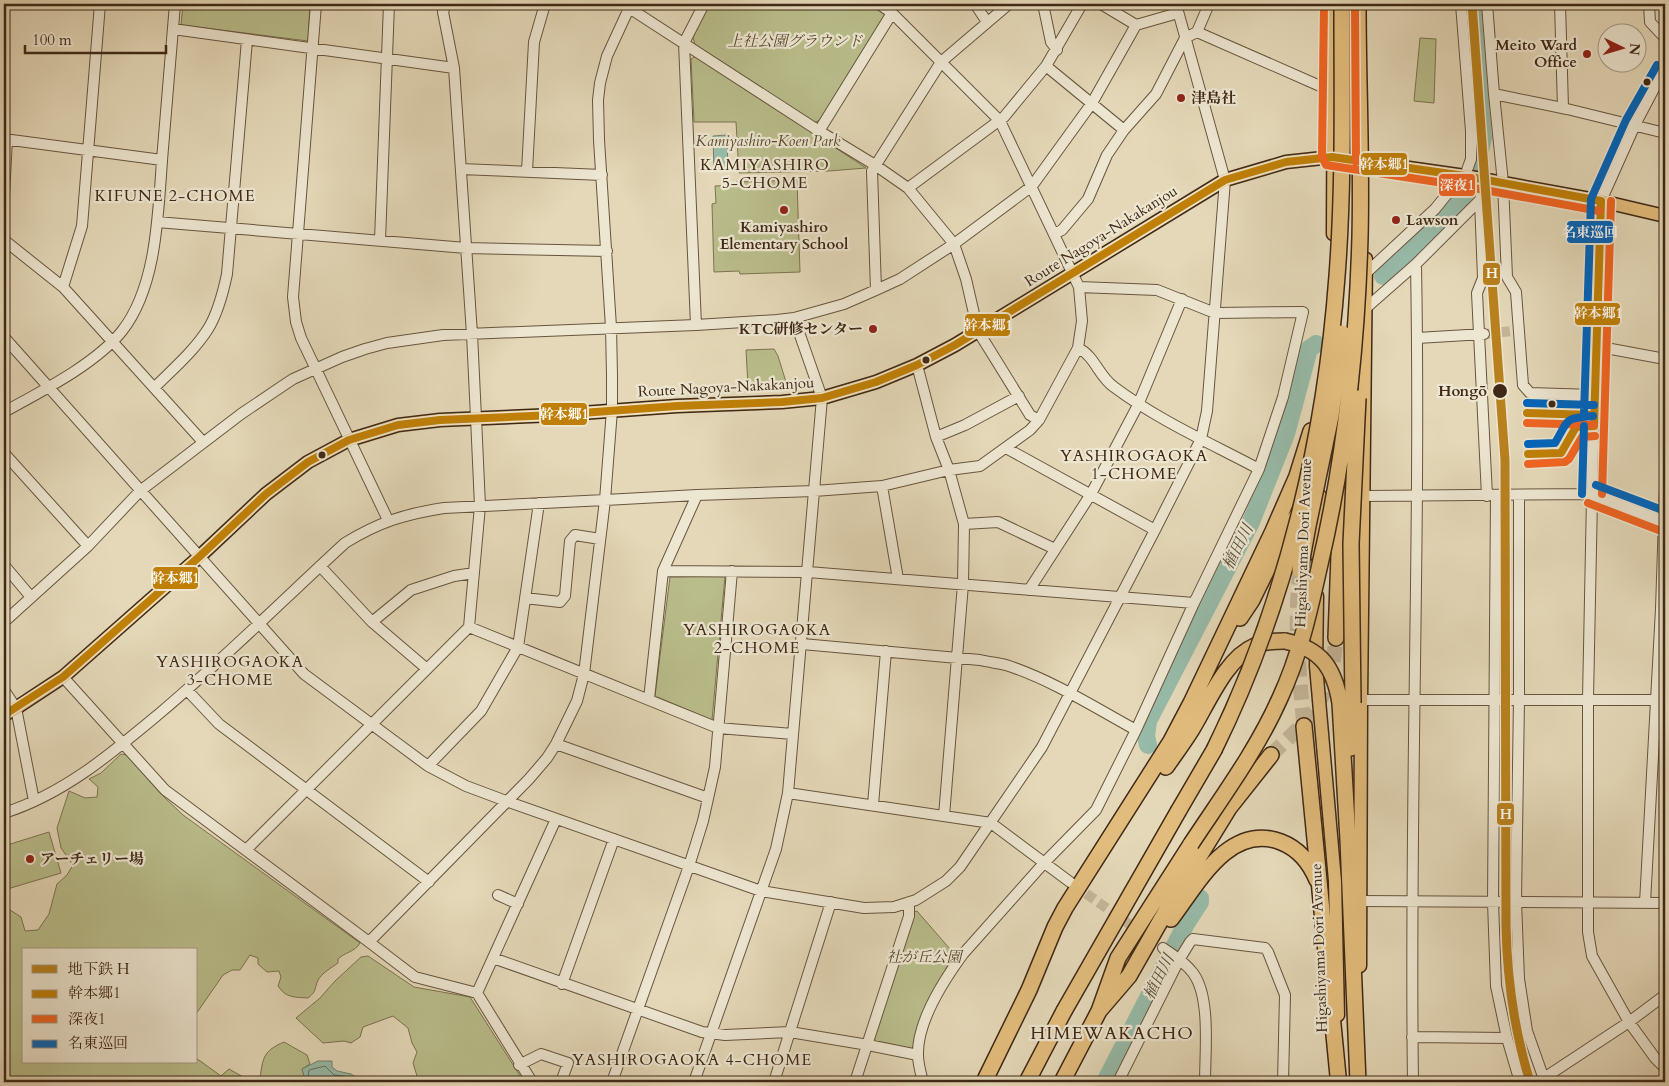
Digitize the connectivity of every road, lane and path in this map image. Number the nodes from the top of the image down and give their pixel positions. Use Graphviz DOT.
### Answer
graph roads {
  1 [pos="100,4"];
  2 [pos="175,4"];
  3 [pos="316,4"];
  4 [pos="389,4"];
  5 [pos="446,4"];
  6 [pos="546,4"];
  7 [pos="704,4"];
  8 [pos="879,4"];
  9 [pos="975,4"];
  10 [pos="1009,4"];
  11 [pos="1043,4"];
  12 [pos="1082,4"];
  13 [pos="1101,4"];
  14 [pos="1209,4"];
  15 [pos="1334,4"];
  16 [pos="1342,4"];
  17 [pos="1358,4"];
  18 [pos="1365,4"];
  19 [pos="1461,4"];
  20 [pos="1487,4"];
  21 [pos="1560,4"];
  22 [pos="1649,4"];
  23 [pos="628,5"];
  24 [pos="1177,8"];
  25 [pos="892,13"];
  26 [pos="987,22"];
  27 [pos="1136,25"];
  28 [pos="173,29"];
  29 [pos="1197,32"];
  30 [pos="1185,38"];
  31 [pos="1665,38"];
  32 [pos="247,40"];
  33 [pos="684,43"];
  34 [pos="312,49"];
  35 [pos="1057,50"];
  36 [pos="386,59"];
  37 [pos="941,62"];
  38 [pos="1046,66"];
  39 [pos="454,68"];
  40 [pos="1665,71"];
  41 [pos="1337,84"];
  42 [pos="1494,94"];
  43 [pos="1092,104"];
  44 [pos="1563,108"];
  45 [pos="1000,121"];
  46 [pos="1635,125"];
  47 [pos="1124,130"];
  48 [pos="819,131"];
  49 [pos="1665,133"];
  50 [pos="5,139"];
  51 [pos="88,151"];
  52 [pos="1332,157"];
  53 [pos="162,160"];
  54 [pos="1366,162"];
  55 [pos="875,165"];
  56 [pos="461,169"];
  57 [pos="527,171"];
  58 [pos="602,174"];
  59 [pos="1475,178"];
  60 [pos="1225,180"];
  61 [pos="1503,183"];
  62 [pos="1032,186"];
  63 [pos="908,188"];
  64 [pos="4,195"];
  65 [pos="1480,200"];
  66 [pos="1600,201"];
  67 [pos="1665,216"];
  68 [pos="157,222"];
  69 [pos="232,227"];
  70 [pos="298,234"];
  71 [pos="1054,234"];
  72 [pos="1360,239"];
  73 [pos="4,240"];
  74 [pos="380,240"];
  75 [pos="954,244"];
  76 [pos="466,248"];
  77 [pos="607,251"];
  78 [pos="1416,264"];
  79 [pos="1073,272"];
  80 [pos="1366,273"];
  81 [pos="63,287"];
  82 [pos="1079,287"];
  83 [pos="876,290"];
  84 [pos="1182,299"];
  85 [pos="1366,308"];
  86 [pos="1215,313"];
  87 [pos="794,318"];
  88 [pos="696,325"];
  89 [pos="611,328"];
  90 [pos="978,331"];
  91 [pos="472,334"];
  92 [pos="1482,334"];
  93 [pos="4,337"];
  94 [pos="1417,338"];
  95 [pos="1332,340"];
  96 [pos="112,342"];
  97 [pos="1595,346"];
  98 [pos="1078,348"];
  99 [pos="1665,359"];
  100 [pos="917,365"];
  101 [pos="316,368"];
  102 [pos="154,387"];
  103 [pos="49,388"];
  104 [pos="1365,390"];
  105 [pos="1594,395"];
  106 [pos="1019,396"];
  107 [pos="822,398"];
  108 [pos="1138,405"];
  109 [pos="612,410"];
  110 [pos="4,412"];
  111 [pos="476,418"];
  112 [pos="1039,420"];
  113 [pos="936,437"];
  114 [pos="1201,439"];
  115 [pos="349,440"];
  116 [pos="203,442"];
  117 [pos="1006,448"];
  118 [pos="4,453"];
  119 [pos="1259,469"];
  120 [pos="949,470"];
  121 [pos="882,486"];
  122 [pos="1665,487"];
  123 [pos="140,491"];
  124 [pos="814,491"];
  125 [pos="1091,494"];
  126 [pos="1592,494"];
  127 [pos="697,495"];
  128 [pos="1364,496"];
  129 [pos="1416,496"];
  130 [pos="1491,496"];
  131 [pos="1519,496"];
  132 [pos="605,500"];
  133 [pos="1319,502"];
  134 [pos="539,503"];
  135 [pos="480,506"];
  136 [pos="388,520"];
  137 [pos="1665,521"];
  138 [pos="964,524"];
  139 [pos="1155,530"];
  140 [pos="600,539"];
  141 [pos="88,546"];
  142 [pos="1055,549"];
  143 [pos="199,557"];
  144 [pos="4,565"];
  145 [pos="320,566"];
  146 [pos="1300,570"];
  147 [pos="663,571"];
  148 [pos="732,571"];
  149 [pos="808,572"];
  150 [pos="474,573"];
  151 [pos="898,579"];
  152 [pos="963,584"];
  153 [pos="1029,590"];
  154 [pos="31,597"];
  155 [pos="1120,597"];
  156 [pos="525,598"];
  157 [pos="1194,603"];
  158 [pos="1663,610"];
  159 [pos="4,622"];
  160 [pos="372,622"];
  161 [pos="260,624"];
  162 [pos="469,627"];
  163 [pos="1336,638"];
  164 [pos="802,644"];
  165 [pos="518,647"];
  166 [pos="886,651"];
  167 [pos="958,658"];
  168 [pos="427,669"];
  169 [pos="584,674"];
  170 [pos="1204,674"];
  171 [pos="63,677"];
  172 [pos="4,690"];
  173 [pos="187,690"];
  174 [pos="1069,694"];
  175 [pos="649,699"];
  176 [pos="1414,699"];
  177 [pos="1519,699"];
  178 [pos="1494,700"];
  179 [pos="1588,700"];
  180 [pos="1661,700"];
  181 [pos="1351,702"];
  182 [pos="16,708"];
  183 [pos="4,714"];
  184 [pos="372,724"];
  185 [pos="1304,726"];
  186 [pos="718,728"];
  187 [pos="1136,730"];
  188 [pos="793,734"];
  189 [pos="123,744"];
  190 [pos="556,744"];
  191 [pos="1271,755"];
  192 [pos="428,766"];
  193 [pos="306,790"];
  194 [pos="788,793"];
  195 [pos="708,798"];
  196 [pos="34,801"];
  197 [pos="506,802"];
  198 [pos="873,805"];
  199 [pos="4,813"];
  200 [pos="944,816"];
  201 [pos="556,819"];
  202 [pos="1121,822"];
  203 [pos="991,823"];
  204 [pos="614,839"];
  205 [pos="246,850"];
  206 [pos="1044,863"];
  207 [pos="689,866"];
  208 [pos="429,882"];
  209 [pos="1070,882"];
  210 [pos="761,891"];
  211 [pos="498,895"];
  212 [pos="1360,901"];
  213 [pos="1516,901"];
  214 [pos="831,902"];
  215 [pos="909,902"];
  216 [pos="1494,902"];
  217 [pos="1322,903"];
  218 [pos="1411,903"];
  219 [pos="1588,903"];
  220 [pos="1645,903"];
  221 [pos="1665,903"];
  222 [pos="518,904"];
  223 [pos="369,942"];
  224 [pos="1163,948"];
  225 [pos="493,958"];
  226 [pos="1177,958"];
  227 [pos="1139,960"];
  228 [pos="562,984"];
  229 [pos="477,993"];
  230 [pos="1665,995"];
  231 [pos="639,1011"];
  232 [pos="1064,1011"];
  233 [pos="1099,1011"];
  234 [pos="1629,1022"];
  235 [pos="790,1032"];
  236 [pos="711,1034"];
  237 [pos="1412,1037"];
  238 [pos="1507,1038"];
  239 [pos="868,1044"];
  240 [pos="918,1055"];
  241 [pos="520,1065"];
  242 [pos="1665,1068"];
  243 [pos="1338,1079"];
  244 [pos="1542,1081"];
  245 [pos="532,1082"];
  246 [pos="561,1082"];
  247 [pos="612,1082"];
  248 [pos="694,1082"];
  249 [pos="774,1082"];
  250 [pos="855,1082"];
  251 [pos="923,1082"];
  252 [pos="984,1082"];
  253 [pos="1027,1082"];
  254 [pos="1034,1082"];
  255 [pos="1062,1082"];
  256 [pos="1118,1082"];
  257 [pos="1205,1082"];
  258 [pos="1283,1082"];
  259 [pos="1359,1082"];
  260 [pos="1413,1082"];
  261 [pos="1520,1082"];
  1 -- 51 [label="street"];
  2 -- 28 [label="street"];
  3 -- 34 [label="street"];
  4 -- 36 [label="street"];
  5 -- 39 [label="street"];
  6 -- 57 [label="street"];
  7 -- 33 [label="street"];
  8 -- 25 [label="street"];
  9 -- 26 [label="street"];
  10 -- 26 [label="street"];
  11 -- 35 [label="street"];
  12 -- 35 [label="street"];
  13 -- 27 [label="street"];
  14 -- 29 [label="street"];
  15 -- 41 [label="main road, Higashiyama Dori Avenue"];
  16 -- 41 [label="highway, bridge"];
  17 -- 72 [label="highway, bridge"];
  18 -- 54 [label="main road"];
  19 -- 59 [label="street"];
  20 -- 42 [label="street"];
  21 -- 44 [label="street"];
  22 -- 31 [label="street"];
  23 -- 33 [label="street"];
  23 -- 58 [label="street"];
  24 -- 27 [label="street"];
  24 -- 30 [label="street"];
  25 -- 37 [label="street"];
  25 -- 48 [label="street"];
  26 -- 37 [label="street"];
  27 -- 43 [label="street"];
  28 -- 32 [label="street"];
  28 -- 53 [label="street"];
  29 -- 30 [label="street"];
  29 -- 41 [label="street"];
  30 -- 47 [label="street"];
  30 -- 60 [label="street"];
  32 -- 34 [label="street"];
  32 -- 69 [label="street"];
  33 -- 48 [label="street"];
  33 -- 88 [label="street"];
  34 -- 36 [label="street"];
  34 -- 70 [label="street"];
  35 -- 38 [label="street"];
  36 -- 39 [label="street"];
  36 -- 74 [label="street"];
  37 -- 45 [label="street"];
  37 -- 55 [label="street"];
  38 -- 43 [label="street"];
  38 -- 45 [label="street"];
  39 -- 56 [label="street"];
  40 -- 46 [label="street"];
  41 -- 52 [label="main road, Higashiyama Dori Avenue"];
  41 -- 146 [label="highway, bridge"];
  41 -- 232 [label="highway, bridge"];
  42 -- 44 [label="street"];
  42 -- 61 [label="street"];
  43 -- 47 [label="street"];
  43 -- 62 [label="street"];
  44 -- 46 [label="street"];
  45 -- 62 [label="street"];
  45 -- 63 [label="street"];
  46 -- 49 [label="street"];
  46 -- 66 [label="street"];
  47 -- 71 [label="street"];
  48 -- 55 [label="street"];
  50 -- 51 [label="street"];
  50 -- 64 [label="street"];
  51 -- 53 [label="street"];
  51 -- 81 [label="street"];
  52 -- 54 [label="main road, Route Nagoya-Nakakanjou"];
  52 -- 60 [label="main road, Route Nagoya-Nakakanjou"];
  52 -- 95 [label="main road, Higashiyama Dori Avenue"];
  53 -- 68 [label="street"];
  54 -- 59 [label="main road, Route Nagoya-Nakakanjou"];
  54 -- 80 [label="main road"];
  55 -- 63 [label="street"];
  55 -- 83 [label="street"];
  56 -- 57 [label="street"];
  56 -- 76 [label="street"];
  57 -- 58 [label="street"];
  58 -- 77 [label="street"];
  59 -- 61 [label="main road, Route Nagoya-Nakakanjou"];
  59 -- 65 [label="street"];
  59 -- 80 [label="street"];
  60 -- 79 [label="main road, Route Nagoya-Nakakanjou"];
  60 -- 86 [label="street"];
  61 -- 66 [label="main road, Route Nagoya-Nakakanjou"];
  61 -- 105 [label="street"];
  62 -- 71 [label="street"];
  62 -- 75 [label="street"];
  63 -- 75 [label="street"];
  65 -- 78 [label="street"];
  65 -- 92 [label="street"];
  66 -- 67 [label="main road, Route Nagoya-Nakakanjou"];
  66 -- 97 [label="street"];
  68 -- 69 [label="street"];
  68 -- 96 [label="street"];
  69 -- 70 [label="street"];
  69 -- 102 [label="street"];
  70 -- 74 [label="street"];
  70 -- 101 [label="street"];
  71 -- 79 [label="street"];
  72 -- 181 [label="highway, bridge"];
  72 -- 233 [label="highway, bridge"];
  73 -- 81 [label="street"];
  74 -- 76 [label="street"];
  75 -- 83 [label="street"];
  75 -- 90 [label="street"];
  76 -- 77 [label="street"];
  76 -- 91 [label="street"];
  77 -- 89 [label="street"];
  78 -- 85 [label="street"];
  78 -- 94 [label="street"];
  79 -- 82 [label="street"];
  79 -- 90 [label="main road, Route Nagoya-Nakakanjou"];
  80 -- 85 [label="main road"];
  81 -- 96 [label="street"];
  82 -- 84 [label="street"];
  82 -- 98 [label="street"];
  83 -- 87 [label="street"];
  84 -- 86 [label="street"];
  84 -- 108 [label="street"];
  85 -- 104 [label="main road"];
  86 -- 114 [label="street"];
  86 -- 119 [label="street"];
  87 -- 88 [label="street"];
  87 -- 107 [label="street"];
  88 -- 89 [label="street"];
  89 -- 91 [label="street"];
  89 -- 109 [label="street"];
  90 -- 100 [label="main road, Route Nagoya-Nakakanjou"];
  90 -- 106 [label="street"];
  91 -- 101 [label="street"];
  91 -- 111 [label="street"];
  92 -- 94 [label="street"];
  92 -- 130 [label="street"];
  93 -- 103 [label="street"];
  94 -- 129 [label="street"];
  95 -- 133 [label="main road, Higashiyama Dori Avenue"];
  95 -- 170 [label="highway"];
  96 -- 102 [label="street"];
  96 -- 103 [label="street"];
  97 -- 99 [label="street"];
  97 -- 105 [label="street"];
  98 -- 108 [label="street"];
  98 -- 112 [label="street"];
  100 -- 107 [label="main road, Route Nagoya-Nakakanjou"];
  100 -- 113 [label="street"];
  101 -- 115 [label="street"];
  101 -- 116 [label="street"];
  102 -- 116 [label="street"];
  103 -- 110 [label="street"];
  103 -- 123 [label="street"];
  104 -- 128 [label="main road"];
  104 -- 163 [label="highway"];
  105 -- 126 [label="street"];
  106 -- 112 [label="street"];
  106 -- 113 [label="street"];
  107 -- 109 [label="main road, Route Nagoya-Nakakanjou"];
  107 -- 124 [label="street"];
  108 -- 114 [label="street"];
  108 -- 125 [label="street"];
  109 -- 111 [label="main road, Route Nagoya-Nakakanjou"];
  109 -- 132 [label="street"];
  111 -- 115 [label="main road, Route Nagoya-Nakakanjou"];
  111 -- 135 [label="street"];
  112 -- 117 [label="street"];
  113 -- 120 [label="street"];
  114 -- 119 [label="street"];
  114 -- 139 [label="street"];
  115 -- 136 [label="street"];
  115 -- 143 [label="main road, Route Nagoya-Nakakanjou"];
  116 -- 123 [label="street"];
  117 -- 120 [label="street"];
  117 -- 125 [label="street"];
  118 -- 141 [label="street"];
  119 -- 157 [label="street"];
  120 -- 121 [label="street"];
  120 -- 138 [label="street"];
  121 -- 124 [label="street"];
  121 -- 151 [label="street"];
  122 -- 137 [label="street"];
  123 -- 141 [label="street"];
  123 -- 143 [label="street"];
  124 -- 127 [label="street"];
  124 -- 149 [label="street"];
  125 -- 139 [label="street"];
  125 -- 142 [label="street"];
  126 -- 131 [label="street"];
  126 -- 137 [label="street"];
  126 -- 179 [label="street"];
  127 -- 132 [label="street"];
  127 -- 147 [label="street"];
  128 -- 129 [label="street"];
  128 -- 181 [label="main road"];
  129 -- 130 [label="street"];
  129 -- 176 [label="street"];
  130 -- 131 [label="street"];
  130 -- 178 [label="street"];
  131 -- 177 [label="street"];
  132 -- 134 [label="street"];
  132 -- 140 [label="street"];
  133 -- 170 [label="highway"];
  133 -- 243 [label="main road, Higashiyama Dori Avenue"];
  134 -- 135 [label="street"];
  134 -- 156 [label="street"];
  135 -- 136 [label="street"];
  135 -- 150 [label="street"];
  136 -- 145 [label="street"];
  137 -- 158 [label="street"];
  138 -- 142 [label="street"];
  138 -- 152 [label="street"];
  139 -- 155 [label="street"];
  140 -- 156 [label="street"];
  140 -- 169 [label="street"];
  141 -- 154 [label="street"];
  142 -- 153 [label="street"];
  143 -- 161 [label="street"];
  143 -- 171 [label="main road, Route Nagoya-Nakakanjou"];
  144 -- 154 [label="street"];
  145 -- 160 [label="street"];
  145 -- 161 [label="street"];
  147 -- 148 [label="street"];
  147 -- 175 [label="street"];
  148 -- 149 [label="street"];
  148 -- 186 [label="street"];
  149 -- 151 [label="street"];
  149 -- 164 [label="street"];
  150 -- 160 [label="street"];
  150 -- 162 [label="street"];
  151 -- 152 [label="street"];
  152 -- 153 [label="street"];
  152 -- 167 [label="street"];
  153 -- 155 [label="street"];
  154 -- 159 [label="street"];
  155 -- 157 [label="street"];
  155 -- 174 [label="street"];
  156 -- 165 [label="street"];
  157 -- 187 [label="street"];
  158 -- 180 [label="street"];
  160 -- 168 [label="street"];
  161 -- 173 [label="street"];
  161 -- 184 [label="street"];
  162 -- 165 [label="street"];
  162 -- 168 [label="street"];
  164 -- 166 [label="street"];
  164 -- 188 [label="street"];
  165 -- 169 [label="street"];
  165 -- 192 [label="street"];
  166 -- 167 [label="street"];
  166 -- 198 [label="street"];
  167 -- 174 [label="street"];
  167 -- 200 [label="street"];
  168 -- 184 [label="street"];
  169 -- 175 [label="street"];
  169 -- 190 [label="street"];
  170 -- 202 [label="highway"];
  171 -- 182 [label="main road, Route Nagoya-Nakakanjou"];
  171 -- 189 [label="street"];
  172 -- 182 [label="street"];
  173 -- 189 [label="street"];
  173 -- 193 [label="street"];
  174 -- 187 [label="street"];
  174 -- 203 [label="street"];
  175 -- 186 [label="street"];
  176 -- 178 [label="street"];
  176 -- 181 [label="street"];
  176 -- 218 [label="street"];
  177 -- 178 [label="street"];
  177 -- 179 [label="street"];
  177 -- 213 [label="street"];
  178 -- 216 [label="street"];
  179 -- 180 [label="street"];
  179 -- 219 [label="street"];
  180 -- 220 [label="street"];
  181 -- 202 [label="highway, bridge"];
  181 -- 212 [label="main road"];
  181 -- 259 [label="highway"];
  182 -- 183 [label="main road, Route Nagoya-Nakakanjou"];
  182 -- 196 [label="street"];
  184 -- 192 [label="street"];
  184 -- 193 [label="street"];
  185 -- 217 [label="highway"];
  186 -- 188 [label="street"];
  186 -- 195 [label="street"];
  187 -- 206 [label="street"];
  188 -- 194 [label="street"];
  189 -- 196 [label="street"];
  189 -- 205 [label="street"];
  190 -- 195 [label="street"];
  190 -- 197 [label="street"];
  191 -- 227 [label="highway"];
  192 -- 197 [label="street"];
  193 -- 205 [label="street"];
  193 -- 208 [label="street"];
  194 -- 198 [label="street"];
  194 -- 210 [label="street"];
  195 -- 207 [label="street"];
  196 -- 199 [label="street"];
  197 -- 201 [label="street"];
  197 -- 208 [label="street"];
  198 -- 200 [label="street"];
  200 -- 203 [label="street"];
  201 -- 204 [label="street"];
  201 -- 222 [label="street"];
  202 -- 252 [label="highway"];
  203 -- 206 [label="street"];
  203 -- 215 [label="street"];
  204 -- 207 [label="street"];
  204 -- 228 [label="street"];
  205 -- 223 [label="street"];
  206 -- 209 [label="street"];
  206 -- 240 [label="street"];
  207 -- 210 [label="street"];
  207 -- 231 [label="street"];
  208 -- 223 [label="street"];
  210 -- 214 [label="street"];
  210 -- 236 [label="street"];
  211 -- 222 [label="street"];
  212 -- 218 [label="street"];
  212 -- 259 [label="main road"];
  213 -- 216 [label="street"];
  213 -- 219 [label="street"];
  213 -- 244 [label="street"];
  214 -- 215 [label="street"];
  214 -- 235 [label="street"];
  215 -- 239 [label="street"];
  216 -- 218 [label="street"];
  216 -- 238 [label="street"];
  217 -- 227 [label="highway"];
  217 -- 243 [label="highway"];
  218 -- 237 [label="street"];
  219 -- 220 [label="street"];
  219 -- 234 [label="street"];
  220 -- 221 [label="street"];
  222 -- 225 [label="street"];
  223 -- 229 [label="street"];
  224 -- 226 [label="street"];
  225 -- 228 [label="street"];
  225 -- 229 [label="street"];
  226 -- 256 [label="street"];
  226 -- 257 [label="street"];
  226 -- 258 [label="street"];
  227 -- 233 [label="highway"];
  228 -- 231 [label="street"];
  229 -- 241 [label="street"];
  230 -- 234 [label="street"];
  231 -- 236 [label="street"];
  231 -- 247 [label="street"];
  232 -- 253 [label="highway"];
  232 -- 254 [label="highway"];
  233 -- 255 [label="highway"];
  234 -- 242 [label="street"];
  234 -- 244 [label="street"];
  235 -- 236 [label="street"];
  235 -- 239 [label="street"];
  235 -- 249 [label="street"];
  236 -- 248 [label="street"];
  237 -- 238 [label="street"];
  237 -- 260 [label="street"];
  238 -- 261 [label="street"];
  239 -- 240 [label="street"];
  239 -- 250 [label="street"];
  240 -- 251 [label="street"];
  241 -- 245 [label="street"];
  241 -- 246 [label="street"];
}
